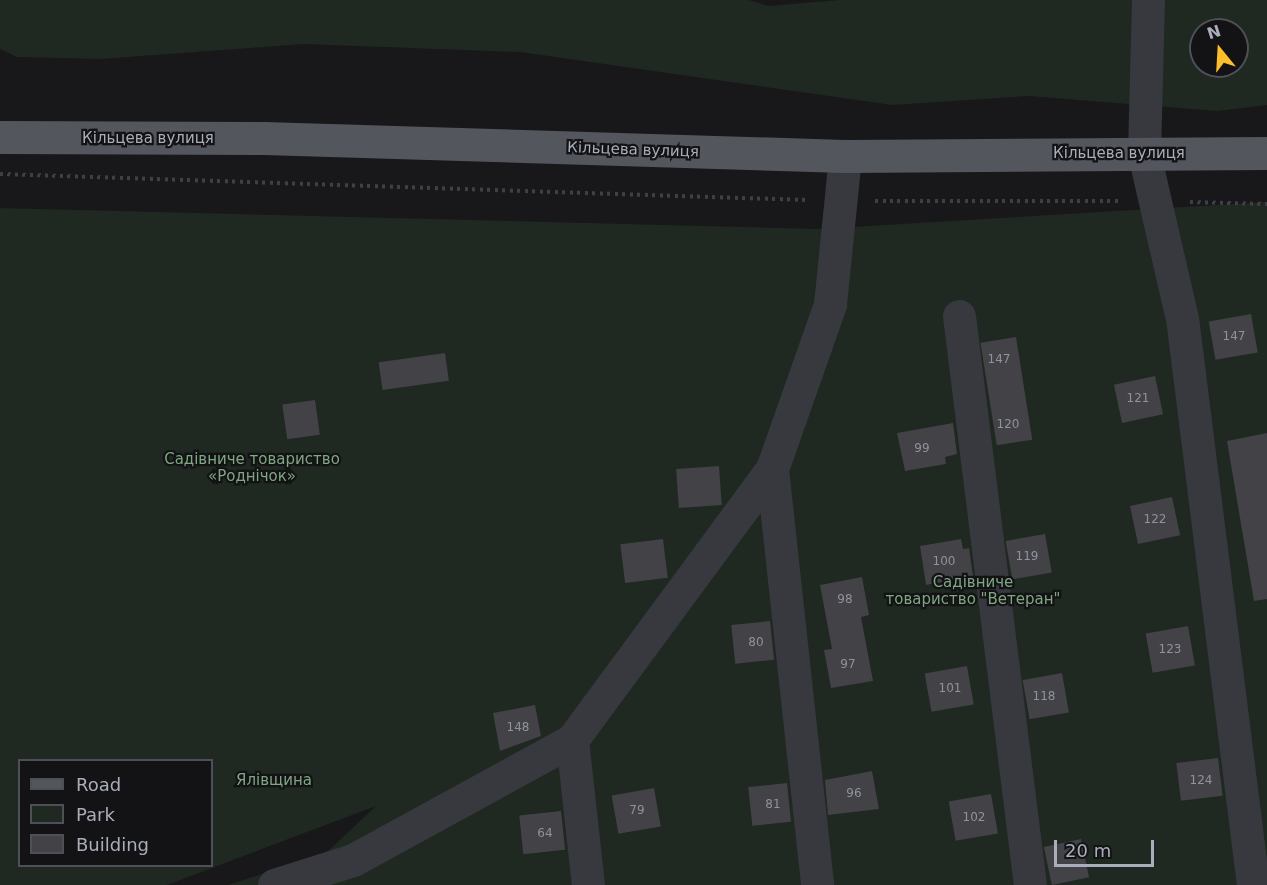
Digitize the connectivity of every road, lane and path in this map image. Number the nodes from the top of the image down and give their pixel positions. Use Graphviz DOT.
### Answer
graph roads {
  1 [pos="1148,0"];
  2 [pos="1,136"];
  3 [pos="1267,153"];
  4 [pos="1144,154"];
  5 [pos="845,156"];
  6 [pos="0,174"];
  7 [pos="841,201"];
  8 [pos="1153,201"];
  9 [pos="1267,204"];
  10 [pos="959,316"];
  11 [pos="772,469"];
  12 [pos="572,740"];
  13 [pos="354,872"];
  14 [pos="274,885"];
  15 [pos="588,885"];
  16 [pos="817,885"];
  17 [pos="1030,885"];
  18 [pos="1253,885"];
  1 -- 4 [label="street"];
  2 -- 5 [label="main road, Кільцева вулиця"];
  3 -- 4 [label="main road, Кільцева вулиця"];
  4 -- 5 [label="main road, Кільцева вулиця"];
  4 -- 8 [label="street"];
  5 -- 7 [label="street"];
  6 -- 7 [label="path"];
  7 -- 8 [label="path"];
  7 -- 11 [label="street"];
  8 -- 9 [label="path"];
  8 -- 18 [label="street"];
  10 -- 17 [label="street"];
  11 -- 12 [label="street"];
  11 -- 16 [label="street"];
  12 -- 13 [label="street"];
  12 -- 15 [label="street"];
  13 -- 14 [label="street"];
}
